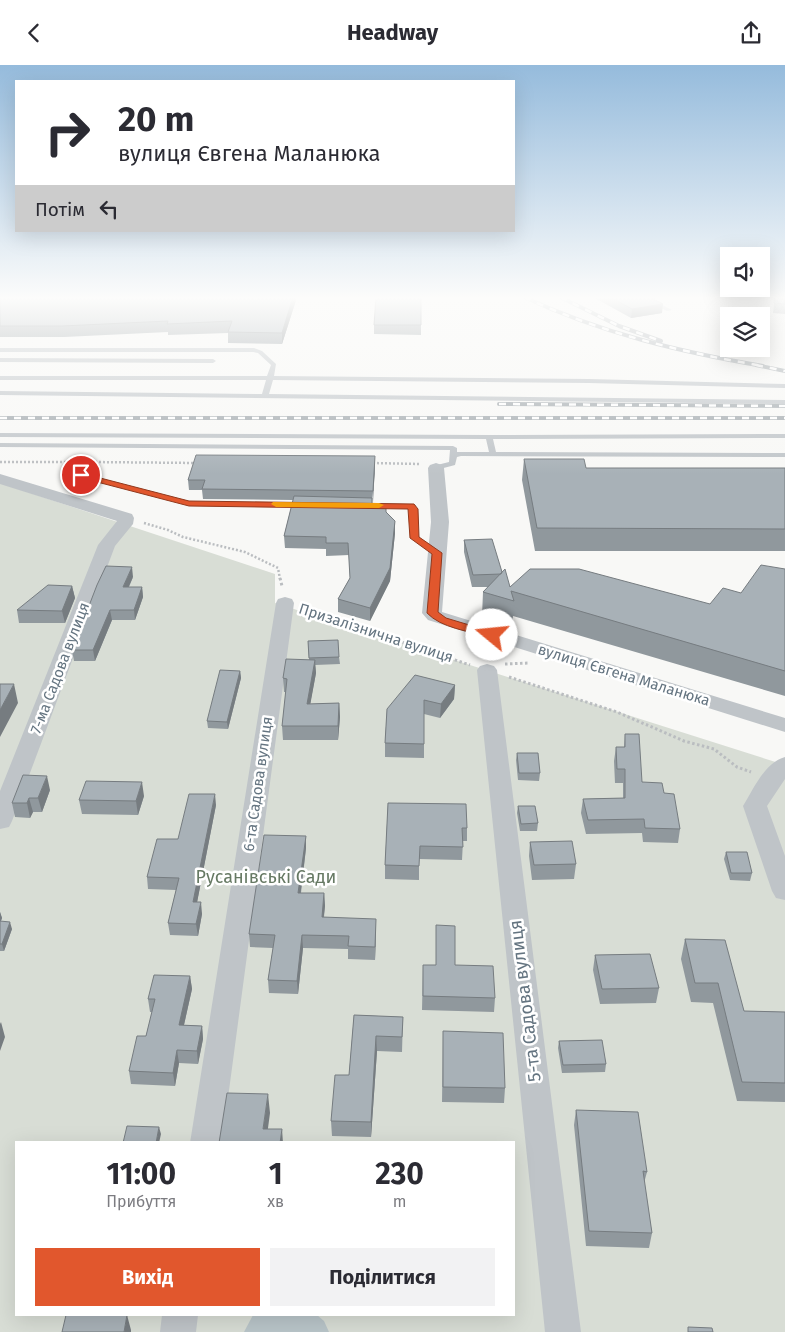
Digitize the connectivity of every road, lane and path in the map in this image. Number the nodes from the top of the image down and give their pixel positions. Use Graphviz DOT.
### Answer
graph roads {
  1 [pos="84,356"];
  2 [pos="264,356"];
  3 [pos="0,360"];
  4 [pos="81,361"];
  5 [pos="213,361"];
  6 [pos="270,377"];
  7 [pos="0,378"];
  8 [pos="785,386"];
  9 [pos="0,393"];
  10 [pos="265,396"];
  11 [pos="785,402"];
  12 [pos="0,435"];
  13 [pos="785,436"];
  14 [pos="489,437"];
  15 [pos="0,445"];
  16 [pos="493,454"];
  17 [pos="454,455"];
  18 [pos="785,455"];
  19 [pos="0,461"];
  20 [pos="80,462"];
  21 [pos="90,462"];
  22 [pos="200,463"];
  23 [pos="369,463"];
  24 [pos="436,468"];
  25 [pos="81,475"];
  26 [pos="0,479"];
  27 [pos="318,505"];
  28 [pos="368,505"];
  29 [pos="126,518"];
  30 [pos="437,553"];
  31 [pos="284,603"];
  32 [pos="558,655"];
  33 [pos="482,664"];
  34 [pos="785,725"];
  35 [pos="778,772"];
  36 [pos="0,821"];
  37 [pos="785,891"];
  38 [pos="206,1141"];
  39 [pos="180,1316"];
  40 [pos="178,1332"];
  41 [pos="563,1332"];
  1 -- 4 [label="lane"];
  2 -- 6 [label="lane"];
  3 -- 4 [label="lane"];
  4 -- 5 [label="lane"];
  6 -- 7 [label="lane"];
  6 -- 8 [label="lane"];
  6 -- 10 [label="lane"];
  9 -- 10 [label="lane"];
  10 -- 11 [label="lane"];
  12 -- 14 [label="lane"];
  13 -- 14 [label="lane"];
  14 -- 16 [label="lane"];
  15 -- 17 [label="lane"];
  16 -- 17 [label="lane"];
  16 -- 18 [label="lane"];
  17 -- 24 [label="lane"];
  19 -- 20 [label="path"];
  21 -- 22 [label="path"];
  23 -- 24 [label="path"];
  24 -- 30 [label="street, вулиця Євгена Маланюка"];
  25 -- 27 [label="lane"];
  26 -- 29 [label="street"];
  28 -- 30 [label="lane"];
  29 -- 31 [label="path, Призалізнична вулиця"];
  29 -- 36 [label="street, 7-ма Садова вулиця"];
  30 -- 32 [label="street, вулиця Євгена Маланюка"];
  31 -- 33 [label="path, Призалізнична вулиця"];
  31 -- 38 [label="street, 6-та Садова вулиця"];
  32 -- 33 [label="path"];
  32 -- 34 [label="street, вулиця Євгена Маланюка"];
  33 -- 35 [label="path, Призалізнична вулиця"];
  33 -- 41 [label="street, 5-та Садова вулиця"];
  35 -- 37 [label="street"];
  39 -- 40 [label="street"];
}
